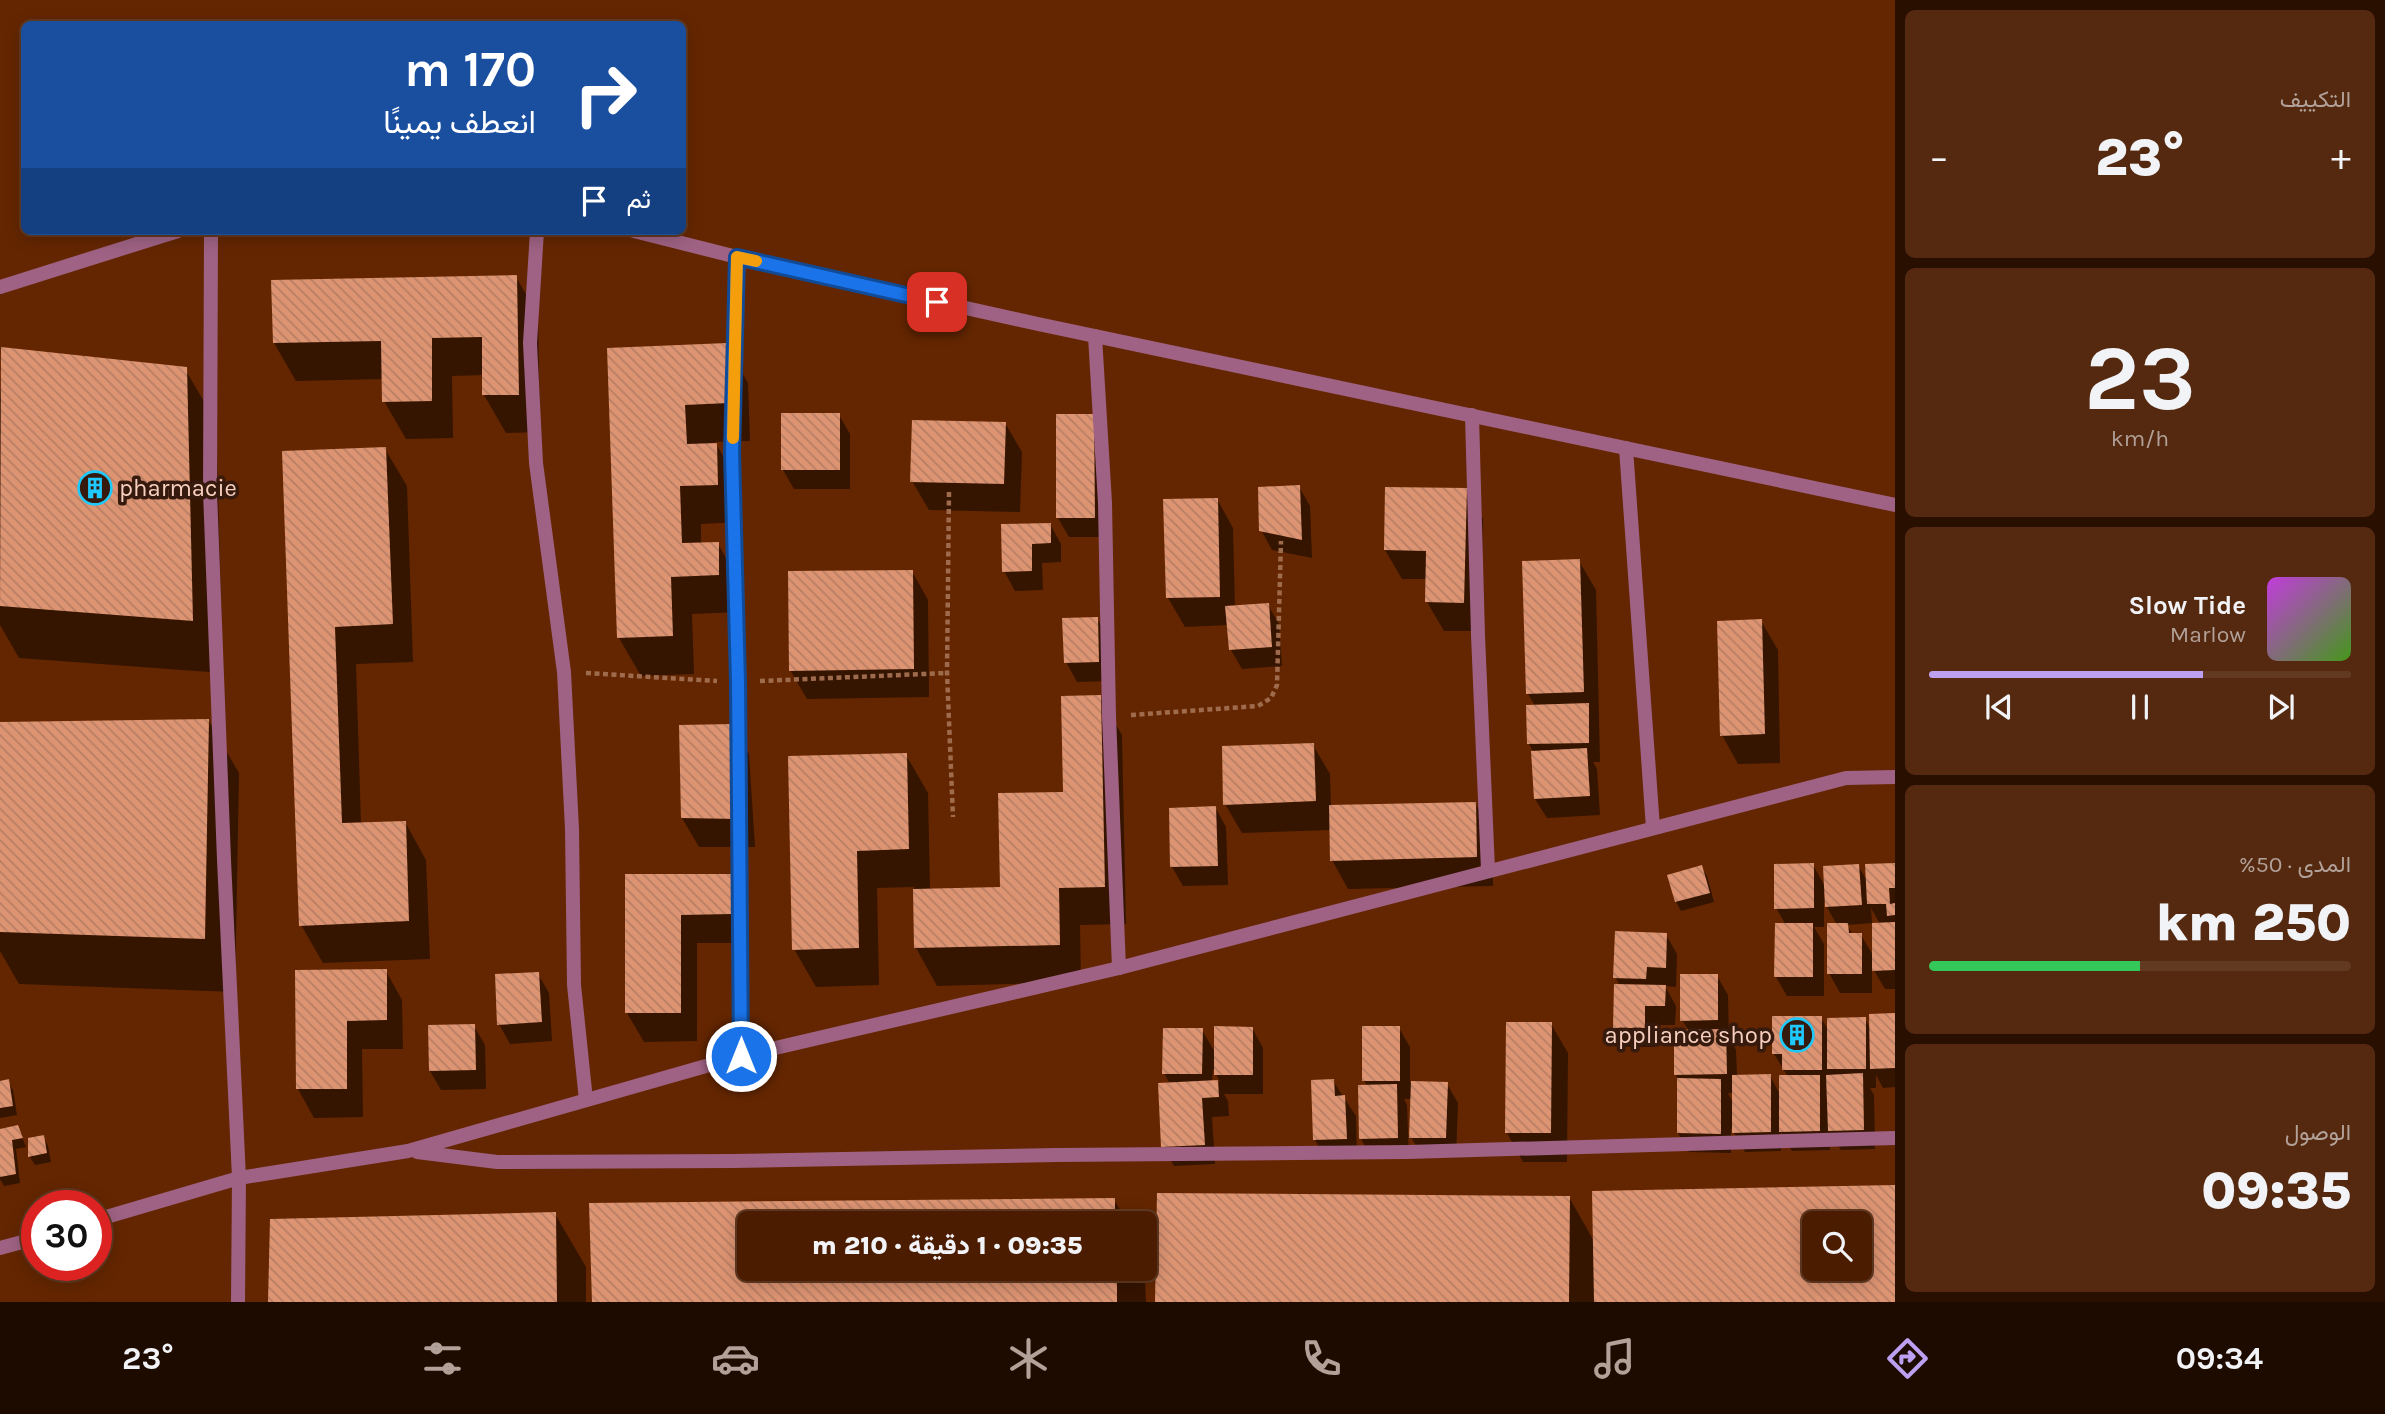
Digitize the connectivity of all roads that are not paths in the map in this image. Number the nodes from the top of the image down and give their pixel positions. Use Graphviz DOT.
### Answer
graph roads {
  1 [pos="165,235"];
  2 [pos="211,235"];
  3 [pos="537,235"];
  4 [pos="650,235"];
  5 [pos="737,257"];
  6 [pos="0,287"];
  7 [pos="1095,336"];
  8 [pos="1472,415"];
  9 [pos="1626,448"];
  10 [pos="1895,505"];
  11 [pos="1895,777"];
  12 [pos="1653,828"];
  13 [pos="1489,870"];
  14 [pos="1119,968"];
  15 [pos="741,1056"];
  16 [pos="586,1100"];
  17 [pos="1895,1138"];
  18 [pos="408,1151"];
  19 [pos="240,1178"];
  20 [pos="112,1215"];
  21 [pos="21,1242"];
  22 [pos="0,1248"];
  23 [pos="239,1302"];
  1 -- 6 [label="street"];
  2 -- 19 [label="street"];
  3 -- 16 [label="street"];
  4 -- 5 [label="street"];
  5 -- 7 [label="street"];
  5 -- 15 [label="street"];
  7 -- 8 [label="street"];
  7 -- 14 [label="street"];
  8 -- 9 [label="street"];
  8 -- 13 [label="street"];
  9 -- 10 [label="street"];
  9 -- 12 [label="street"];
  11 -- 12 [label="street"];
  12 -- 13 [label="street"];
  13 -- 14 [label="street"];
  14 -- 15 [label="street"];
  15 -- 16 [label="street"];
  16 -- 18 [label="street"];
  17 -- 18 [label="street"];
  18 -- 19 [label="street"];
  19 -- 20 [label="street"];
  19 -- 23 [label="street"];
  21 -- 22 [label="street"];
}
